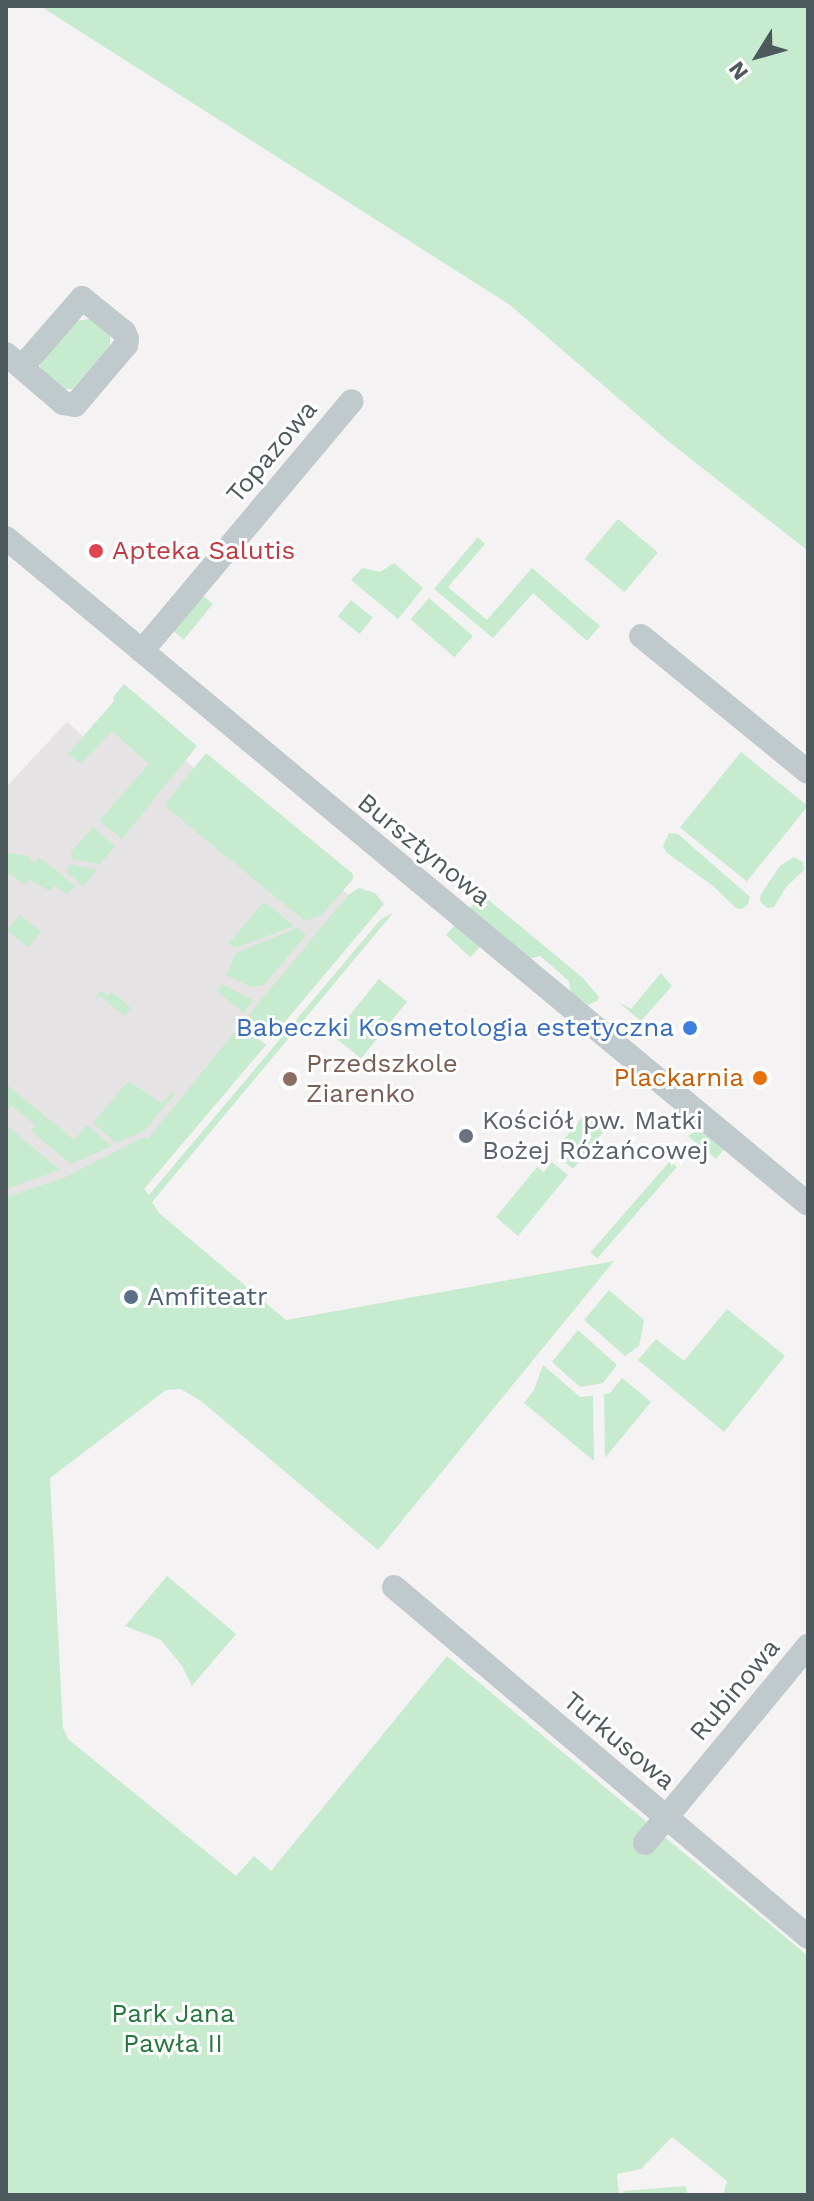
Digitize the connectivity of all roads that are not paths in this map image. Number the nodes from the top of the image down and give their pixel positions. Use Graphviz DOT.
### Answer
graph roads {
  1 [pos="14,361"];
  2 [pos="352,401"];
  3 [pos="6,538"];
  4 [pos="641,636"];
  5 [pos="142,651"];
  6 [pos="808,772"];
  7 [pos="808,1204"];
  8 [pos="394,1587"];
  9 [pos="808,1646"];
  10 [pos="667,1817"];
  11 [pos="645,1843"];
  12 [pos="808,1937"];
  1 -- 1 [label="street"];
  2 -- 5 [label="street, Topazowa"];
  3 -- 5 [label="street, Bursztynowa"];
  4 -- 6 [label="street"];
  5 -- 7 [label="street, Bursztynowa"];
  8 -- 10 [label="street, Turkusowa"];
  9 -- 10 [label="street, Rubinowa"];
  10 -- 11 [label="street, Rubinowa"];
  10 -- 12 [label="street, Turkusowa"];
}
